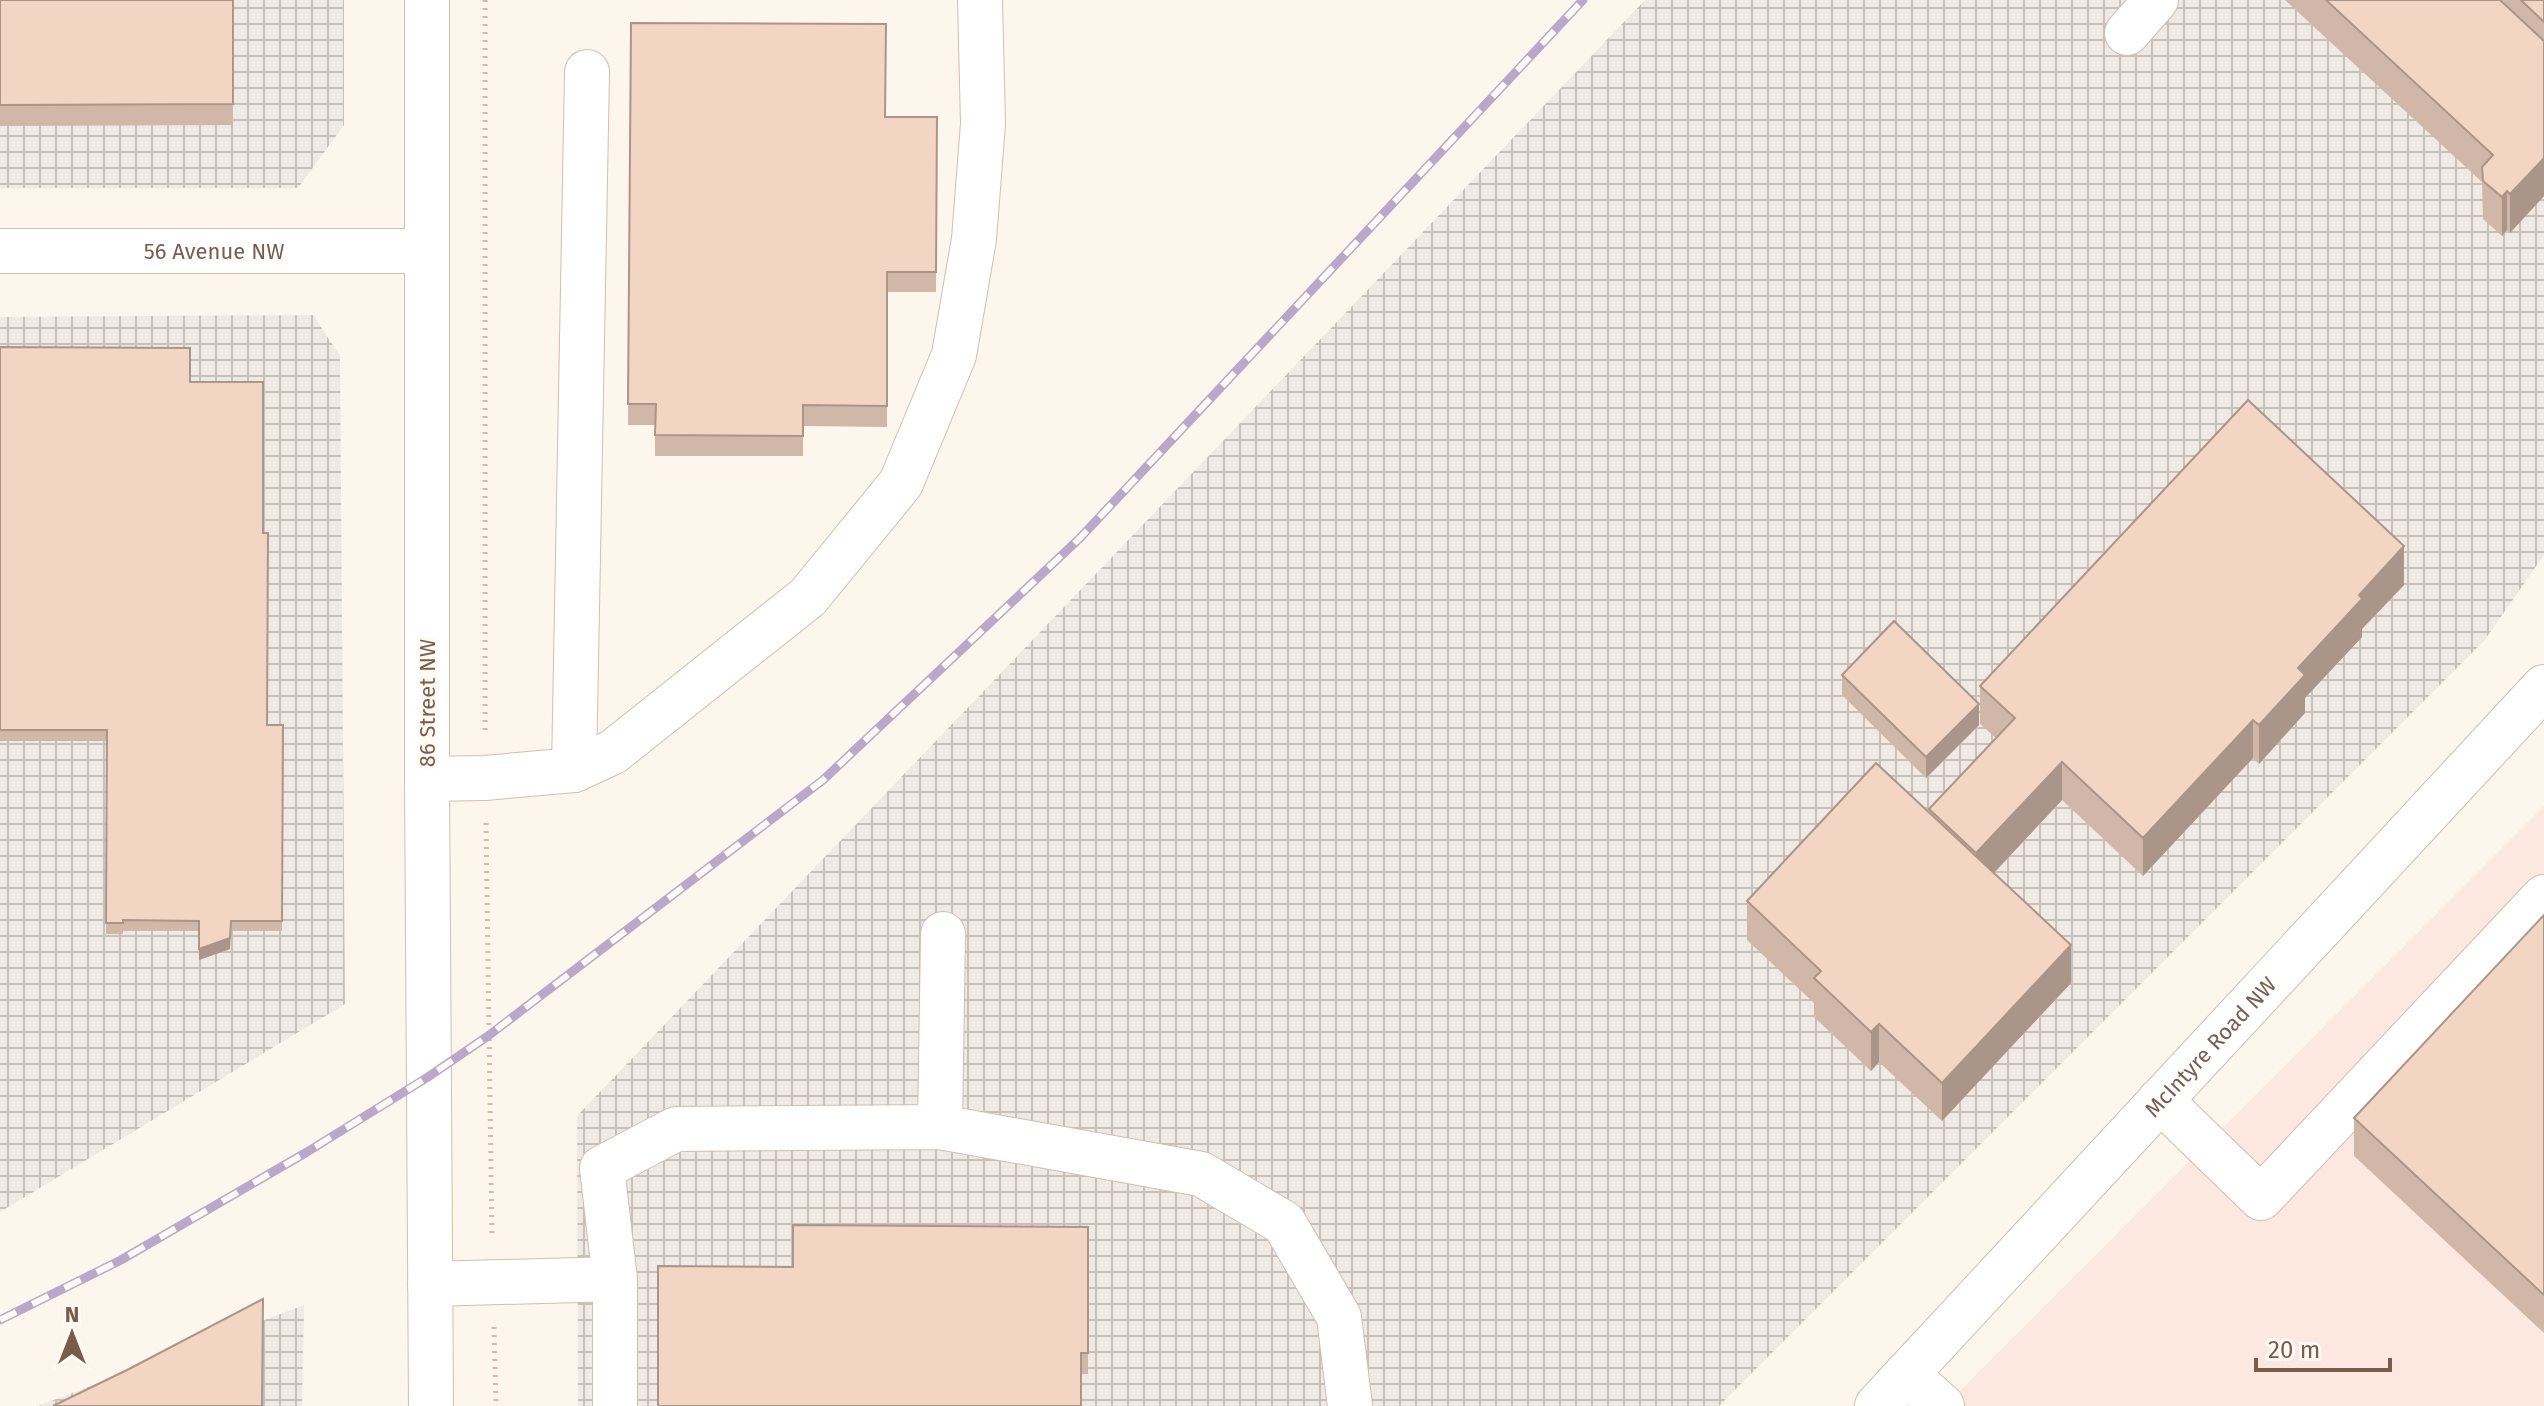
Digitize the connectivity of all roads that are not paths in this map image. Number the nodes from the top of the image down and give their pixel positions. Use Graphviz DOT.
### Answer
graph roads {
  1 [pos="427,0"];
  2 [pos="980,0"];
  3 [pos="2156,0"];
  4 [pos="2127,33"];
  5 [pos="587,72"];
  6 [pos="0,251"];
  7 [pos="427,251"];
  8 [pos="2544,687"];
  9 [pos="574,770"];
  10 [pos="427,779"];
  11 [pos="2544,897"];
  12 [pos="943,934"];
  13 [pos="2160,1100"];
  14 [pos="940,1127"];
  15 [pos="615,1279"];
  16 [pos="430,1284"];
  17 [pos="1906,1374"];
  18 [pos="431,1406"];
  19 [pos="615,1406"];
  20 [pos="1350,1406"];
  21 [pos="1877,1406"];
  22 [pos="1942,1406"];
  1 -- 7 [label="street, 86 Street NW"];
  2 -- 9 [label="street"];
  3 -- 4 [label="street"];
  5 -- 9 [label="street"];
  6 -- 7 [label="street, 56 Avenue NW"];
  7 -- 10 [label="street, 86 Street NW"];
  8 -- 13 [label="street, McIntyre Road NW"];
  9 -- 10 [label="street"];
  10 -- 16 [label="street, 86 Street NW"];
  11 -- 13 [label="street"];
  12 -- 14 [label="street"];
  13 -- 17 [label="street, McIntyre Road NW"];
  14 -- 15 [label="street"];
  14 -- 20 [label="street"];
  15 -- 16 [label="street"];
  15 -- 19 [label="street"];
  16 -- 18 [label="street, 86 Street NW"];
  17 -- 21 [label="street, McIntyre Road NW"];
  17 -- 22 [label="street"];
}
